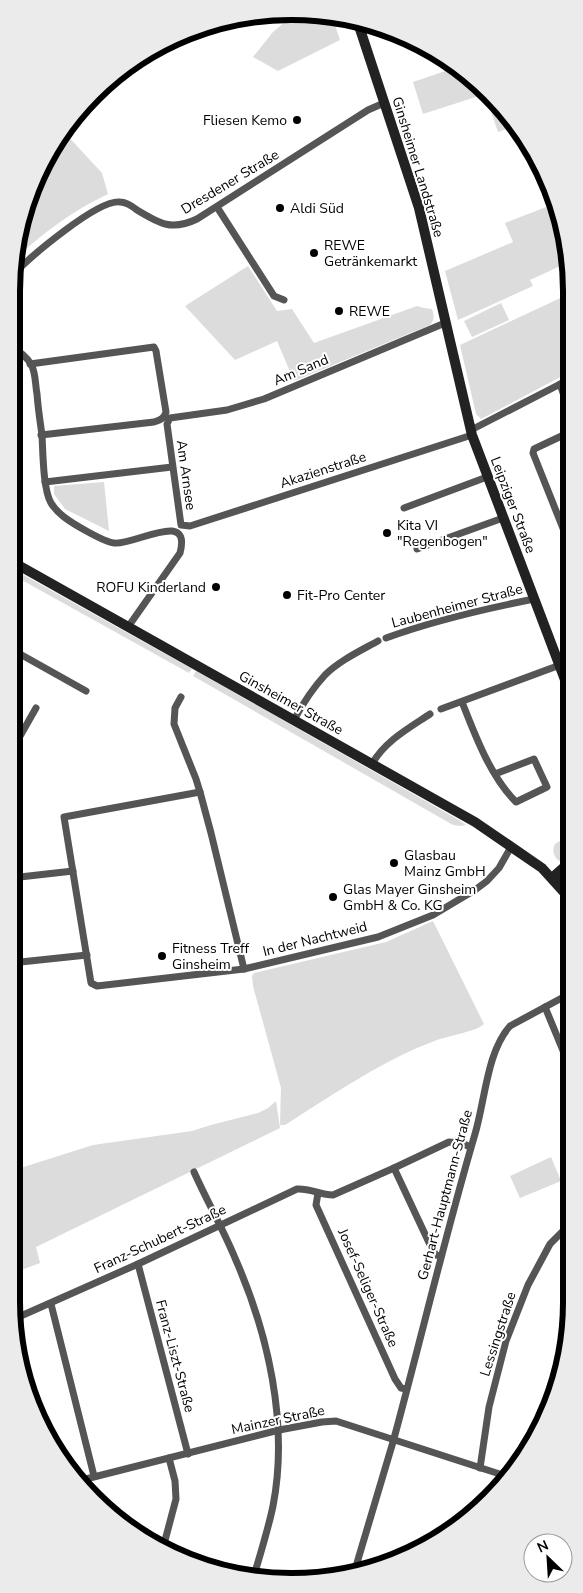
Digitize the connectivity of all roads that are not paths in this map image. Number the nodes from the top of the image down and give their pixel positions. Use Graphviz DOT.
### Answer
graph roads {
  1 [pos="360,29"];
  2 [pos="384,103"];
  3 [pos="217,207"];
  4 [pos="21,267"];
  5 [pos="284,300"];
  6 [pos="445,323"];
  7 [pos="20,352"];
  8 [pos="30,364"];
  9 [pos="563,382"];
  10 [pos="560,384"];
  11 [pos="563,392"];
  12 [pos="167,428"];
  13 [pos="472,432"];
  14 [pos="42,434"];
  15 [pos="563,435"];
  16 [pos="172,468"];
  17 [pos="487,478"];
  18 [pos="46,482"];
  19 [pos="404,508"];
  20 [pos="503,518"];
  21 [pos="179,528"];
  22 [pos="563,528"];
  23 [pos="417,549"];
  24 [pos="20,566"];
  25 [pos="534,598"];
  26 [pos="128,627"];
  27 [pos="386,638"];
  28 [pos="378,642"];
  29 [pos="20,655"];
  30 [pos="560,665"];
  31 [pos="563,673"];
  32 [pos="86,692"];
  33 [pos="181,697"];
  34 [pos="462,702"];
  35 [pos="36,708"];
  36 [pos="441,709"];
  37 [pos="430,714"];
  38 [pos="294,720"];
  39 [pos="20,736"];
  40 [pos="372,764"];
  41 [pos="495,774"];
  42 [pos="200,792"];
  43 [pos="512,846"];
  44 [pos="563,868"];
  45 [pos="73,871"];
  46 [pos="20,877"];
  47 [pos="563,877"];
  48 [pos="552,878"];
  49 [pos="563,891"];
  50 [pos="87,955"];
  51 [pos="20,962"];
  52 [pos="244,969"];
  53 [pos="563,997"];
  54 [pos="545,1007"];
  55 [pos="563,1051"];
  56 [pos="470,1147"];
  57 [pos="394,1168"];
  58 [pos="194,1172"];
  59 [pos="318,1193"];
  60 [pos="220,1226"];
  61 [pos="563,1231"];
  62 [pos="441,1256"];
  63 [pos="138,1264"];
  64 [pos="51,1304"];
  65 [pos="21,1317"];
  66 [pos="406,1389"];
  67 [pos="279,1430"];
  68 [pos="393,1440"];
  69 [pos="188,1454"];
  70 [pos="169,1458"];
  71 [pos="480,1468"];
  72 [pos="501,1475"];
  73 [pos="94,1476"];
  74 [pos="85,1479"];
  75 [pos="165,1542"];
  76 [pos="356,1565"];
  77 [pos="255,1571"];
  1 -- 2 [label="main road, Ginsheimer Landstraße"];
  2 -- 3 [label="street, Dresdener Straße"];
  2 -- 6 [label="main road, Ginsheimer Landstraße"];
  3 -- 4 [label="street, Dresdener Straße"];
  3 -- 5 [label="street"];
  6 -- 12 [label="street, Am Sand"];
  6 -- 13 [label="main road, Leipziger Straße"];
  7 -- 8 [label="street"];
  8 -- 14 [label="street, Akazienstraße"];
  8 -- 14 [label="street"];
  9 -- 10 [label="street, Akazienstraße"];
  10 -- 11 [label="street"];
  10 -- 13 [label="street, Akazienstraße"];
  12 -- 16 [label="street, Am Arnsee"];
  13 -- 17 [label="main road, Leipziger Straße"];
  13 -- 21 [label="street, Akazienstraße"];
  14 -- 18 [label="street, Akazienstraße"];
  15 -- 22 [label="street"];
  16 -- 18 [label="street"];
  16 -- 21 [label="street, Am Arnsee"];
  17 -- 19 [label="street"];
  17 -- 20 [label="main road, Leipziger Straße"];
  18 -- 21 [label="street, Akazienstraße"];
  20 -- 23 [label="street"];
  20 -- 25 [label="main road, Leipziger Straße"];
  21 -- 26 [label="street"];
  24 -- 26 [label="main road, Ginsheimer Straße"];
  25 -- 27 [label="street, Laubenheimer Straße"];
  25 -- 30 [label="main road, Leipziger Straße"];
  26 -- 38 [label="main road, Ginsheimer Straße"];
  28 -- 38 [label="street, Laubenheimer Straße"];
  29 -- 32 [label="street"];
  30 -- 31 [label="main road, Leipziger Straße"];
  30 -- 34 [label="street"];
  33 -- 42 [label="street"];
  34 -- 36 [label="street"];
  34 -- 41 [label="street"];
  35 -- 39 [label="street"];
  37 -- 40 [label="street"];
  38 -- 40 [label="main road, Ginsheimer Straße"];
  40 -- 43 [label="main road, Ginsheimer Straße"];
  41 -- 41 [label="street"];
  42 -- 45 [label="street"];
  42 -- 52 [label="street"];
  43 -- 48 [label="main road, Ginsheimer Straße"];
  43 -- 52 [label="street, In der Nachtweid"];
  44 -- 48 [label="main road"];
  45 -- 46 [label="street"];
  45 -- 50 [label="street"];
  47 -- 48 [label="main road"];
  48 -- 49 [label="main road, Ginsheimer Straße"];
  50 -- 51 [label="street"];
  50 -- 52 [label="street, In der Nachtweid"];
  53 -- 54 [label="street, Gerhart-Hauptmann-Straße"];
  54 -- 55 [label="street"];
  54 -- 56 [label="street, Gerhart-Hauptmann-Straße"];
  56 -- 57 [label="street, Franz-Schubert-Straße"];
  56 -- 62 [label="street, Gerhart-Hauptmann-Straße"];
  57 -- 59 [label="street, Franz-Schubert-Straße"];
  57 -- 62 [label="street"];
  58 -- 60 [label="street"];
  59 -- 60 [label="street, Franz-Schubert-Straße"];
  59 -- 66 [label="street, Josef-Seliger-Straße"];
  60 -- 63 [label="street, Franz-Schubert-Straße"];
  60 -- 67 [label="street"];
  61 -- 71 [label="street, Lessingstraße"];
  62 -- 66 [label="street, Gerhart-Hauptmann-Straße"];
  63 -- 64 [label="street, Franz-Schubert-Straße"];
  63 -- 69 [label="street, Franz-Liszt-Straße"];
  64 -- 65 [label="street, Franz-Schubert-Straße"];
  64 -- 73 [label="street"];
  66 -- 68 [label="street, Gerhart-Hauptmann-Straße"];
  67 -- 68 [label="street, Mainzer Straße"];
  67 -- 69 [label="street, Mainzer Straße"];
  67 -- 77 [label="street"];
  68 -- 71 [label="street, Mainzer Straße"];
  68 -- 76 [label="street, Gerhart-Hauptmann-Straße"];
  69 -- 70 [label="street, Mainzer Straße"];
  70 -- 73 [label="street, Mainzer Straße"];
  70 -- 75 [label="street"];
  71 -- 72 [label="street, Mainzer Straße"];
  73 -- 74 [label="street, Mainzer Straße"];
}
